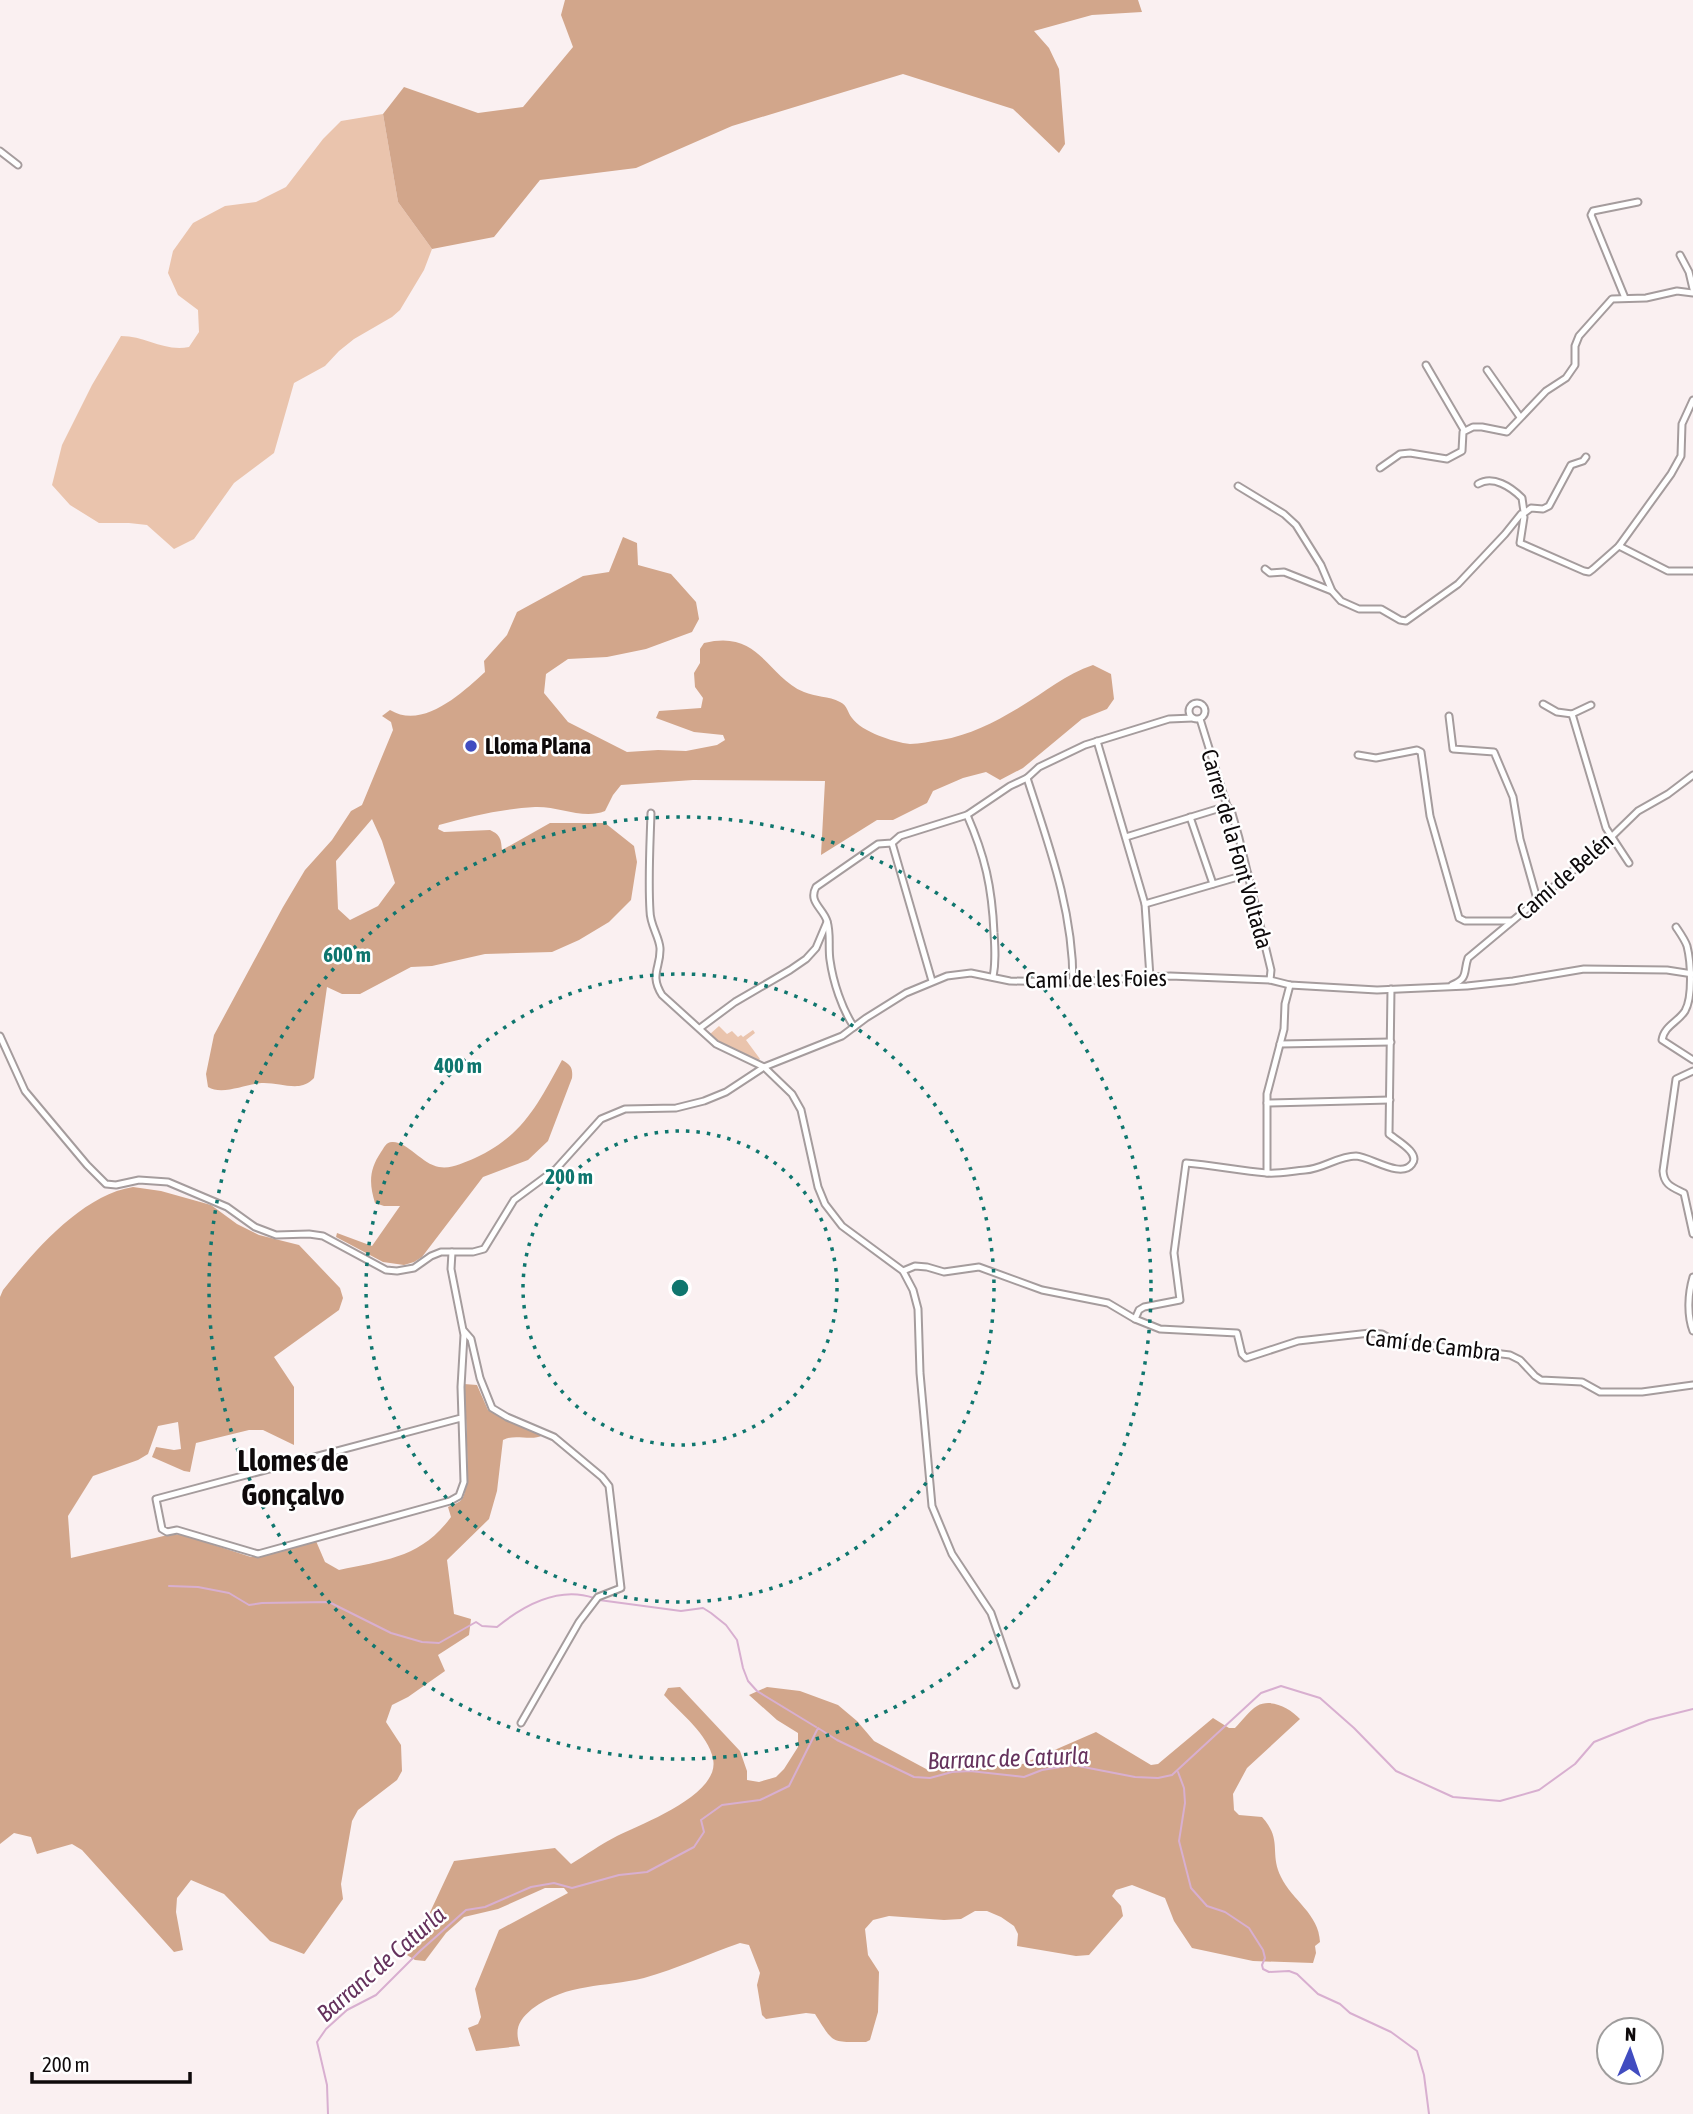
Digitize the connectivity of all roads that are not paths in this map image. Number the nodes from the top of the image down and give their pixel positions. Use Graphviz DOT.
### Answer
graph roads {
  1 [pos="0,151"];
  2 [pos="18,165"];
  3 [pos="1638,202"];
  4 [pos="1680,255"];
  5 [pos="1691,271"];
  6 [pos="1693,291"];
  7 [pos="1625,298"];
  8 [pos="1426,365"];
  9 [pos="1487,370"];
  10 [pos="1693,400"];
  11 [pos="1520,417"];
  12 [pos="1464,430"];
  13 [pos="1586,457"];
  14 [pos="1380,468"];
  15 [pos="1478,484"];
  16 [pos="1238,486"];
  17 [pos="1523,513"];
  18 [pos="1619,546"];
  19 [pos="1265,569"];
  20 [pos="1693,570"];
  21 [pos="1332,591"];
  22 [pos="1543,704"];
  23 [pos="1591,705"];
  24 [pos="1190,706"];
  25 [pos="1572,714"];
  26 [pos="1449,716"];
  27 [pos="1196,718"];
  28 [pos="1169,719"];
  29 [pos="1097,741"];
  30 [pos="1358,755"];
  31 [pos="1693,775"];
  32 [pos="1027,778"];
  33 [pos="1227,806"];
  34 [pos="651,813"];
  35 [pos="967,815"];
  36 [pos="1190,817"];
  37 [pos="1126,837"];
  38 [pos="1611,838"];
  39 [pos="892,843"];
  40 [pos="1629,863"];
  41 [pos="1248,874"];
  42 [pos="1213,884"];
  43 [pos="1537,899"];
  44 [pos="1145,904"];
  45 [pos="1511,921"];
  46 [pos="827,922"];
  47 [pos="1676,927"];
  48 [pos="1692,973"];
  49 [pos="993,977"];
  50 [pos="1150,977"];
  51 [pos="1270,980"];
  52 [pos="932,981"];
  53 [pos="1073,982"];
  54 [pos="1290,985"];
  55 [pos="1451,987"];
  56 [pos="1391,989"];
  57 [pos="854,1027"];
  58 [pos="700,1028"];
  59 [pos="0,1036"];
  60 [pos="1391,1042"];
  61 [pos="1280,1044"];
  62 [pos="1693,1060"];
  63 [pos="764,1067"];
  64 [pos="1693,1070"];
  65 [pos="1390,1100"];
  66 [pos="1267,1103"];
  67 [pos="1267,1173"];
  68 [pos="1693,1234"];
  69 [pos="452,1252"];
  70 [pos="902,1270"];
  71 [pos="1693,1277"];
  72 [pos="1135,1319"];
  73 [pos="464,1331"];
  74 [pos="1693,1331"];
  75 [pos="1693,1385"];
  76 [pos="461,1418"];
  77 [pos="1016,1685"];
  78 [pos="521,1723"];
  1 -- 2 [label="street"];
  3 -- 7 [label="street"];
  4 -- 5 [label="street"];
  5 -- 6 [label="street"];
  6 -- 7 [label="street"];
  7 -- 11 [label="street"];
  8 -- 12 [label="street"];
  9 -- 11 [label="street"];
  10 -- 18 [label="street"];
  11 -- 12 [label="street"];
  12 -- 14 [label="street"];
  13 -- 17 [label="street"];
  15 -- 17 [label="street"];
  16 -- 21 [label="street"];
  17 -- 18 [label="street"];
  17 -- 21 [label="street"];
  18 -- 20 [label="street"];
  19 -- 21 [label="street"];
  22 -- 25 [label="street"];
  23 -- 25 [label="street"];
  24 -- 27 [label="street"];
  24 -- 27 [label="street"];
  24 -- 28 [label="street"];
  25 -- 38 [label="street"];
  26 -- 43 [label="street"];
  27 -- 28 [label="street"];
  27 -- 33 [label="street, Carrer de la Font Voltada"];
  28 -- 29 [label="street"];
  29 -- 32 [label="street"];
  29 -- 37 [label="street"];
  30 -- 45 [label="street"];
  31 -- 38 [label="street, Camí de Belén"];
  32 -- 35 [label="street"];
  32 -- 53 [label="street"];
  33 -- 36 [label="street"];
  33 -- 41 [label="street, Carrer de la Font Voltada"];
  34 -- 58 [label="street"];
  35 -- 39 [label="street"];
  35 -- 49 [label="street"];
  36 -- 37 [label="street"];
  36 -- 42 [label="street"];
  37 -- 44 [label="street"];
  38 -- 40 [label="street"];
  38 -- 43 [label="street, Camí de Belén"];
  39 -- 46 [label="street"];
  39 -- 52 [label="street"];
  41 -- 42 [label="street"];
  41 -- 51 [label="street, Carrer de la Font Voltada"];
  42 -- 44 [label="street"];
  43 -- 45 [label="street, Camí de Belén"];
  44 -- 50 [label="street"];
  45 -- 55 [label="street, Camí de Belén"];
  46 -- 57 [label="street"];
  46 -- 58 [label="street"];
  47 -- 48 [label="street"];
  48 -- 55 [label="street, Camí de les Foies"];
  48 -- 62 [label="street"];
  49 -- 52 [label="street, Camí de les Foies"];
  49 -- 53 [label="street, Camí de les Foies"];
  50 -- 51 [label="street, Camí de les Foies"];
  50 -- 53 [label="street, Camí de les Foies"];
  51 -- 54 [label="street, Camí de les Foies"];
  52 -- 57 [label="street, Camí de les Foies"];
  54 -- 56 [label="street, Camí de les Foies"];
  54 -- 61 [label="street"];
  55 -- 56 [label="street, Camí de les Foies"];
  56 -- 60 [label="street"];
  57 -- 63 [label="street, Camí de les Foies"];
  58 -- 63 [label="street"];
  59 -- 69 [label="street, Camí de les Foies"];
  60 -- 61 [label="street"];
  60 -- 65 [label="street"];
  61 -- 66 [label="street"];
  63 -- 69 [label="street, Camí de les Foies"];
  63 -- 70 [label="street"];
  64 -- 68 [label="street"];
  65 -- 66 [label="street"];
  65 -- 67 [label="street"];
  66 -- 67 [label="street"];
  67 -- 72 [label="street"];
  69 -- 73 [label="street"];
  70 -- 72 [label="street, Camí de Cambra"];
  70 -- 77 [label="street"];
  71 -- 74 [label="street"];
  72 -- 75 [label="street, Camí de Cambra"];
  73 -- 76 [label="street"];
  73 -- 78 [label="street"];
  76 -- 76 [label="street"];
}
